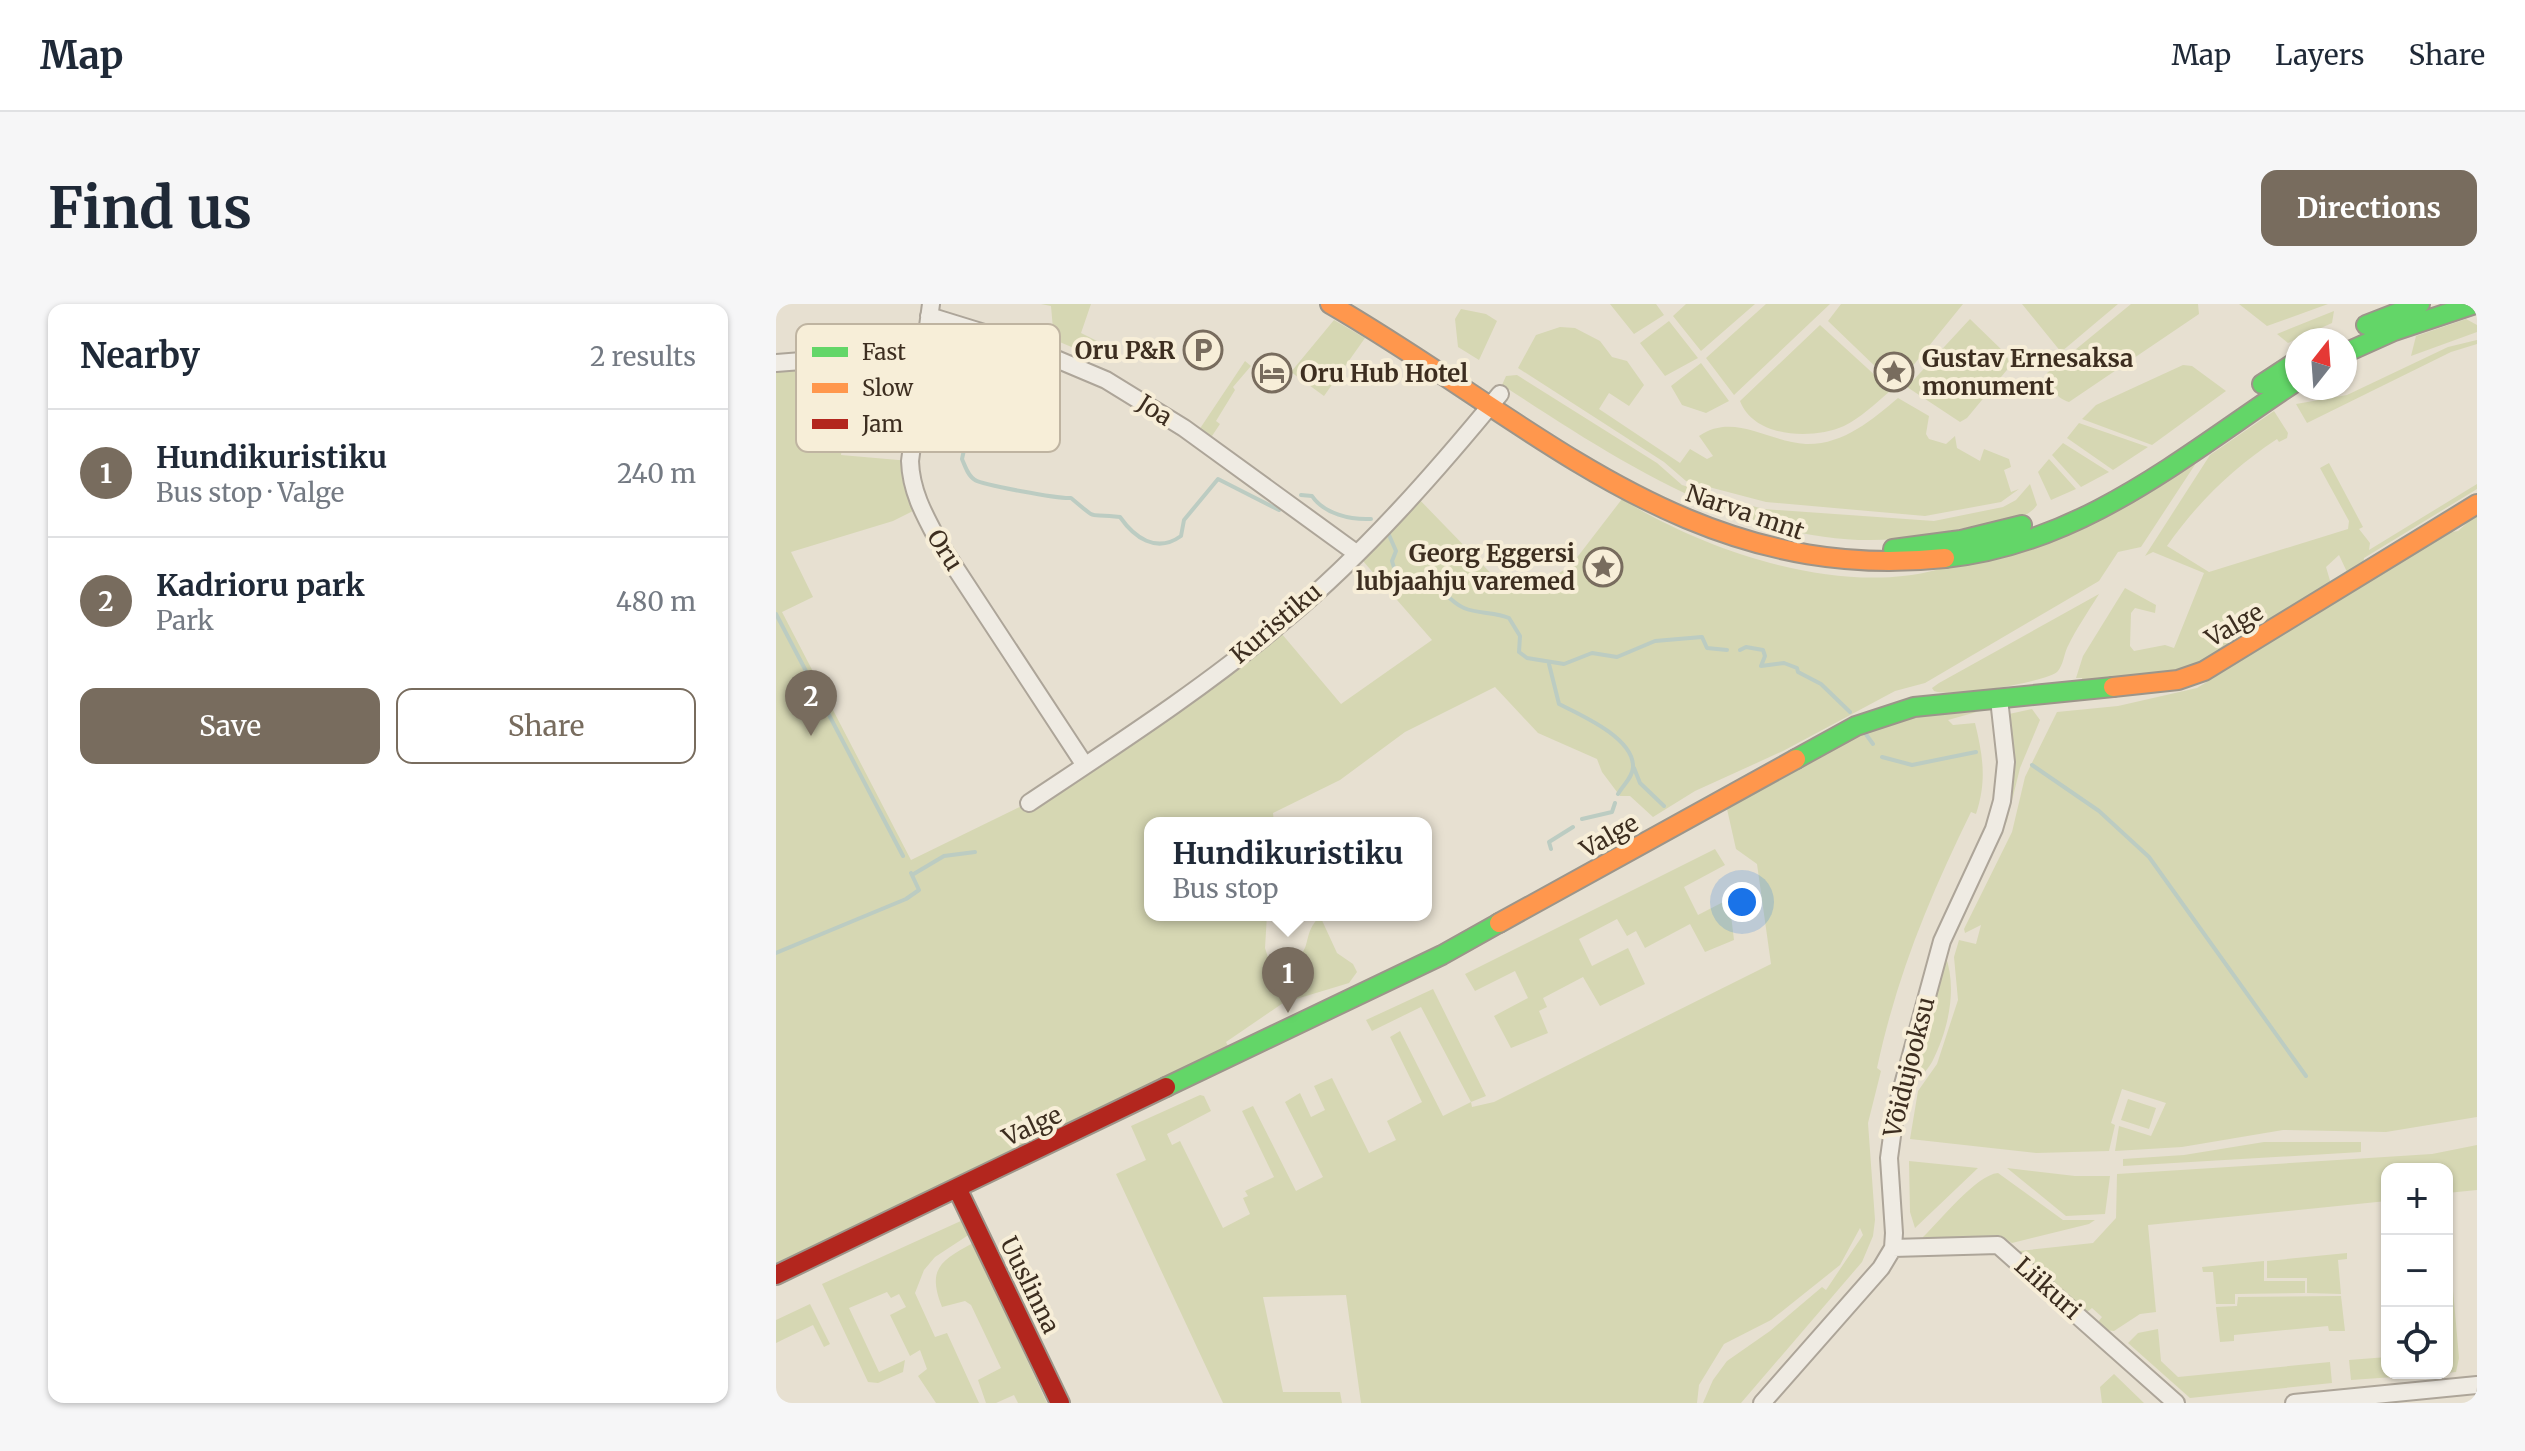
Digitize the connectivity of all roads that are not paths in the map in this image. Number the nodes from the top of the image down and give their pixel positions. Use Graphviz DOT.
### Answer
graph roads {
  1 [pos="1330,304"];
  2 [pos="1360,304"];
  3 [pos="2420,304"];
  4 [pos="2474,304"];
  5 [pos="930,310"];
  6 [pos="2477,310"];
  7 [pos="967,324"];
  8 [pos="2357,331"];
  9 [pos="2357,348"];
  10 [pos="796,361"];
  11 [pos="1060,361"];
  12 [pos="776,363"];
  13 [pos="2285,369"];
  14 [pos="2285,389"];
  15 [pos="1496,400"];
  16 [pos="911,452"];
  17 [pos="2477,504"];
  18 [pos="1356,553"];
  19 [pos="1999,699"];
  20 [pos="1084,764"];
  21 [pos="1029,803"];
  22 [pos="957,1188"];
  23 [pos="1893,1248"];
  24 [pos="776,1275"];
  25 [pos="2477,1385"];
  26 [pos="1060,1403"];
  27 [pos="1762,1403"];
  28 [pos="2176,1403"];
  29 [pos="2294,1403"];
  1 -- 15 [label="main road, Narva mnt"];
  2 -- 15 [label="main road, Narva mnt"];
  3 -- 8 [label="main road"];
  4 -- 6 [label="main road"];
  4 -- 9 [label="main road"];
  5 -- 7 [label="street, Joa"];
  10 -- 12 [label="street"];
  11 -- 18 [label="street, Joa"];
  13 -- 15 [label="main road, Narva mnt"];
  14 -- 15 [label="main road, Narva mnt"];
  15 -- 18 [label="street, Kuristiku"];
  16 -- 20 [label="street, Oru"];
  17 -- 19 [label="main road, Valge"];
  18 -- 20 [label="street, Kuristiku"];
  19 -- 22 [label="main road, Valge"];
  19 -- 23 [label="street, Võidujooksu"];
  20 -- 21 [label="street, Kuristiku"];
  22 -- 24 [label="main road, Valge"];
  22 -- 26 [label="main road, Uuslinna"];
  23 -- 27 [label="street"];
  23 -- 28 [label="street, Liikuri"];
  25 -- 29 [label="street"];
}
